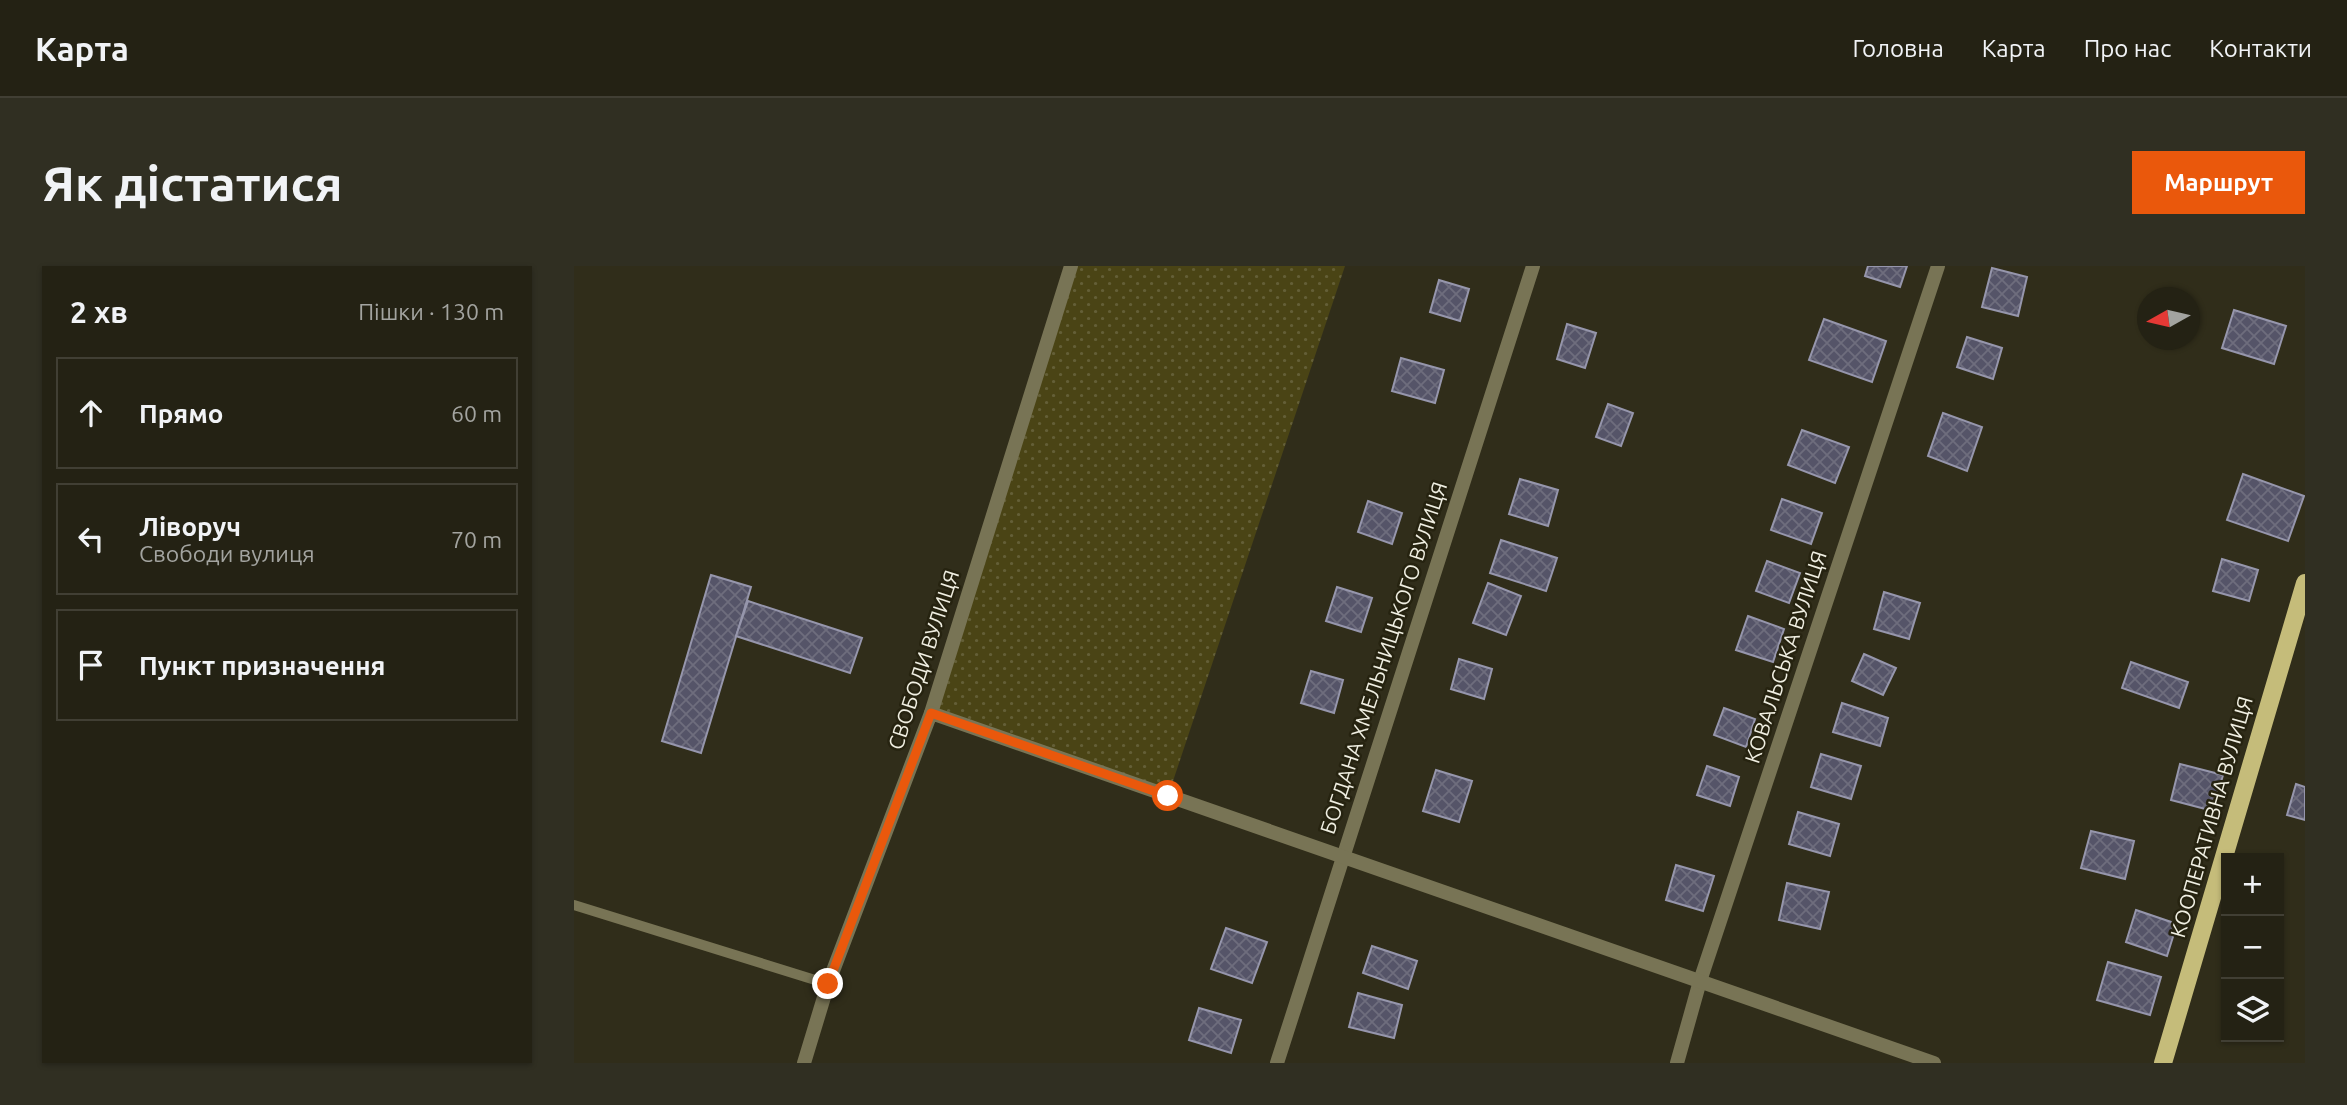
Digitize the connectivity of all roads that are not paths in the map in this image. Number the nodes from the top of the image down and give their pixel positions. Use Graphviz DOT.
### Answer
graph roads {
  1 [pos="1071,266"];
  2 [pos="1533,266"];
  3 [pos="1938,266"];
  4 [pos="2305,583"];
  5 [pos="931,713"];
  6 [pos="1342,857"];
  7 [pos="574,905"];
  8 [pos="1700,981"];
  9 [pos="828,984"];
  10 [pos="804,1063"];
  11 [pos="1277,1063"];
  12 [pos="1676,1063"];
  13 [pos="1934,1063"];
  14 [pos="2163,1063"];
  1 -- 5 [label="street, СВОБОДИ ВУЛИЦЯ"];
  2 -- 6 [label="street, БОГДАНА ХМЕЛЬНИЦЬКОГО ВУЛИЦЯ"];
  3 -- 8 [label="street, КОВАЛЬСЬКА ВУЛИЦЯ"];
  4 -- 14 [label="main road, КООПЕРАТИВНА ВУЛИЦЯ"];
  5 -- 6 [label="street"];
  5 -- 9 [label="street, СВОБОДИ ВУЛИЦЯ"];
  6 -- 8 [label="street"];
  6 -- 11 [label="street, БОГДАНА ХМЕЛЬНИЦЬКОГО ВУЛИЦЯ"];
  7 -- 9 [label="lane"];
  8 -- 12 [label="street, КОВАЛЬСЬКА ВУЛИЦЯ"];
  8 -- 13 [label="street"];
  9 -- 10 [label="street, СВОБОДИ ВУЛИЦЯ"];
}
